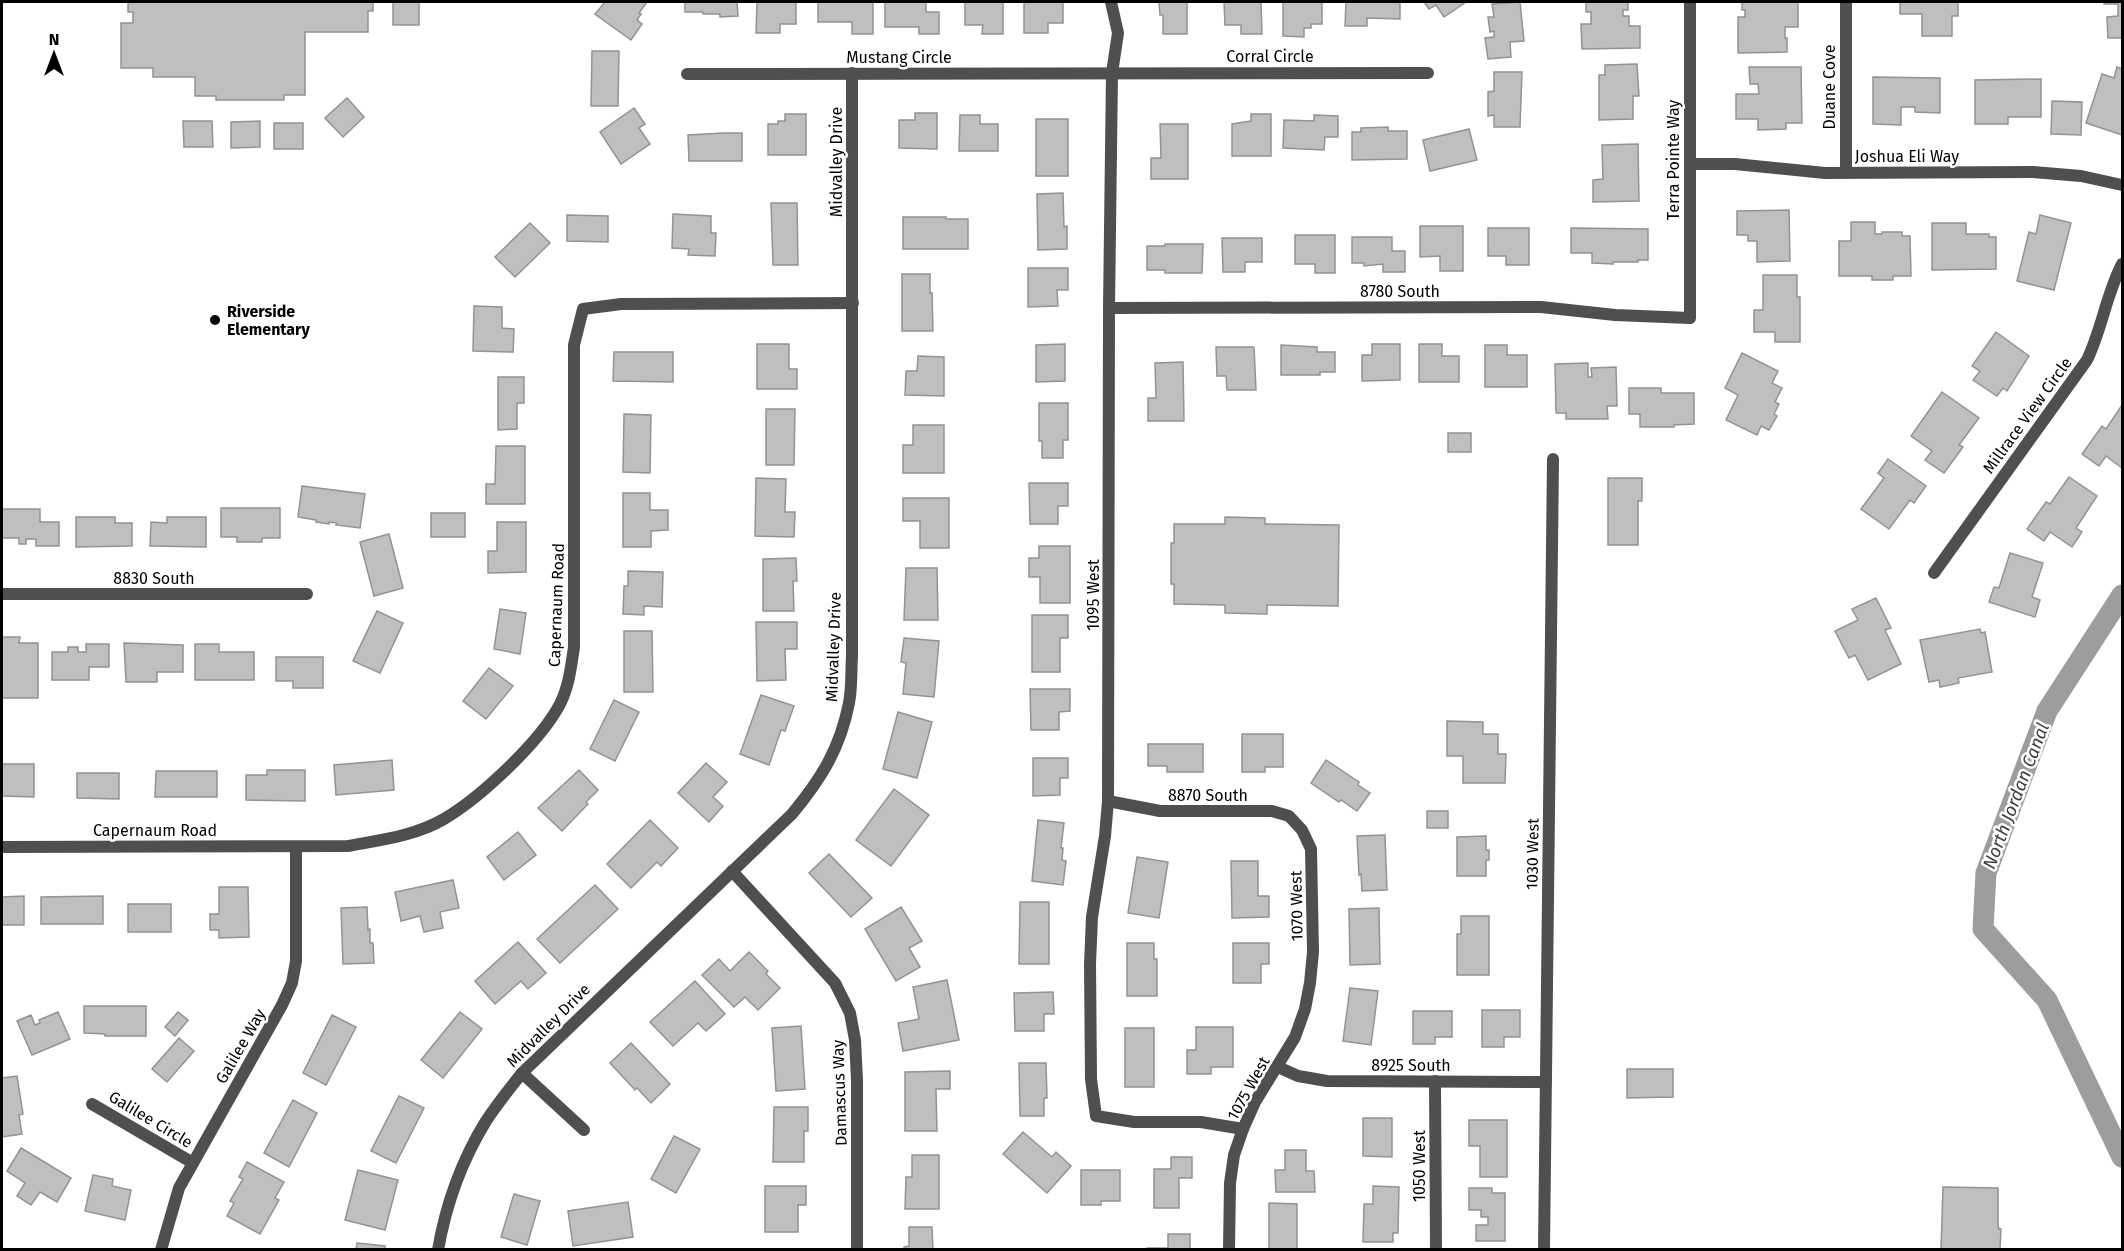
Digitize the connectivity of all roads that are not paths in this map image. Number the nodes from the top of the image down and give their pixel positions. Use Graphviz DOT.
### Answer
graph roads {
  1 [pos="1112,2"];
  2 [pos="1690,2"];
  3 [pos="1846,2"];
  4 [pos="852,73"];
  5 [pos="1112,73"];
  6 [pos="1428,73"];
  7 [pos="687,74"];
  8 [pos="1690,164"];
  9 [pos="1845,172"];
  10 [pos="2122,185"];
  11 [pos="2122,264"];
  12 [pos="853,303"];
  13 [pos="1109,308"];
  14 [pos="1690,318"];
  15 [pos="1553,459"];
  16 [pos="1934,573"];
  17 [pos="2,594"];
  18 [pos="307,594"];
  19 [pos="1108,801"];
  20 [pos="1302,830"];
  21 [pos="2,847"];
  22 [pos="296,847"];
  23 [pos="732,871"];
  24 [pos="1310,983"];
  25 [pos="1278,1067"];
  26 [pos="522,1072"];
  27 [pos="1435,1082"];
  28 [pos="1546,1082"];
  29 [pos="92,1104"];
  30 [pos="1243,1129"];
  31 [pos="584,1130"];
  32 [pos="193,1163"];
  33 [pos="161,1250"];
  34 [pos="438,1250"];
  35 [pos="857,1250"];
  36 [pos="1229,1250"];
  37 [pos="1436,1250"];
  38 [pos="1544,1250"];
  1 -- 5 [label="street, 1095 West"];
  2 -- 8 [label="street, Terra Pointe Way"];
  3 -- 9 [label="street, Duane Cove"];
  4 -- 5 [label="street, Mustang Circle"];
  4 -- 7 [label="street, Mustang Circle"];
  4 -- 12 [label="street, Midvalley Drive"];
  5 -- 6 [label="street, Corral Circle"];
  5 -- 13 [label="street, 1095 West"];
  8 -- 9 [label="street, Joshua Eli Way"];
  8 -- 14 [label="street, Terra Pointe Way"];
  9 -- 10 [label="street, Joshua Eli Way"];
  11 -- 16 [label="street, Millrace View Circle"];
  12 -- 22 [label="street, Capernaum Road"];
  12 -- 23 [label="street, Midvalley Drive"];
  13 -- 14 [label="street, 8780 South"];
  13 -- 19 [label="street, 1095 West"];
  15 -- 28 [label="street, 1030 West"];
  17 -- 18 [label="street, 8830 South"];
  19 -- 20 [label="street, 8870 South"];
  19 -- 30 [label="street, 1095 West"];
  20 -- 24 [label="street, 1070 West"];
  21 -- 22 [label="street, Capernaum Road"];
  22 -- 32 [label="street, Galilee Way"];
  23 -- 26 [label="street, Midvalley Drive"];
  23 -- 35 [label="street, Damascus Way"];
  24 -- 25 [label="street, 1075 West"];
  25 -- 27 [label="street, 8925 South"];
  25 -- 30 [label="street, 1075 West"];
  26 -- 31 [label="street"];
  26 -- 34 [label="street, Midvalley Drive"];
  27 -- 28 [label="street, 8925 South"];
  27 -- 37 [label="street, 1050 West"];
  28 -- 38 [label="street, 1030 West"];
  29 -- 32 [label="street, Galilee Circle"];
  30 -- 36 [label="street, 1075 West"];
  32 -- 33 [label="street, Galilee Way"];
}
